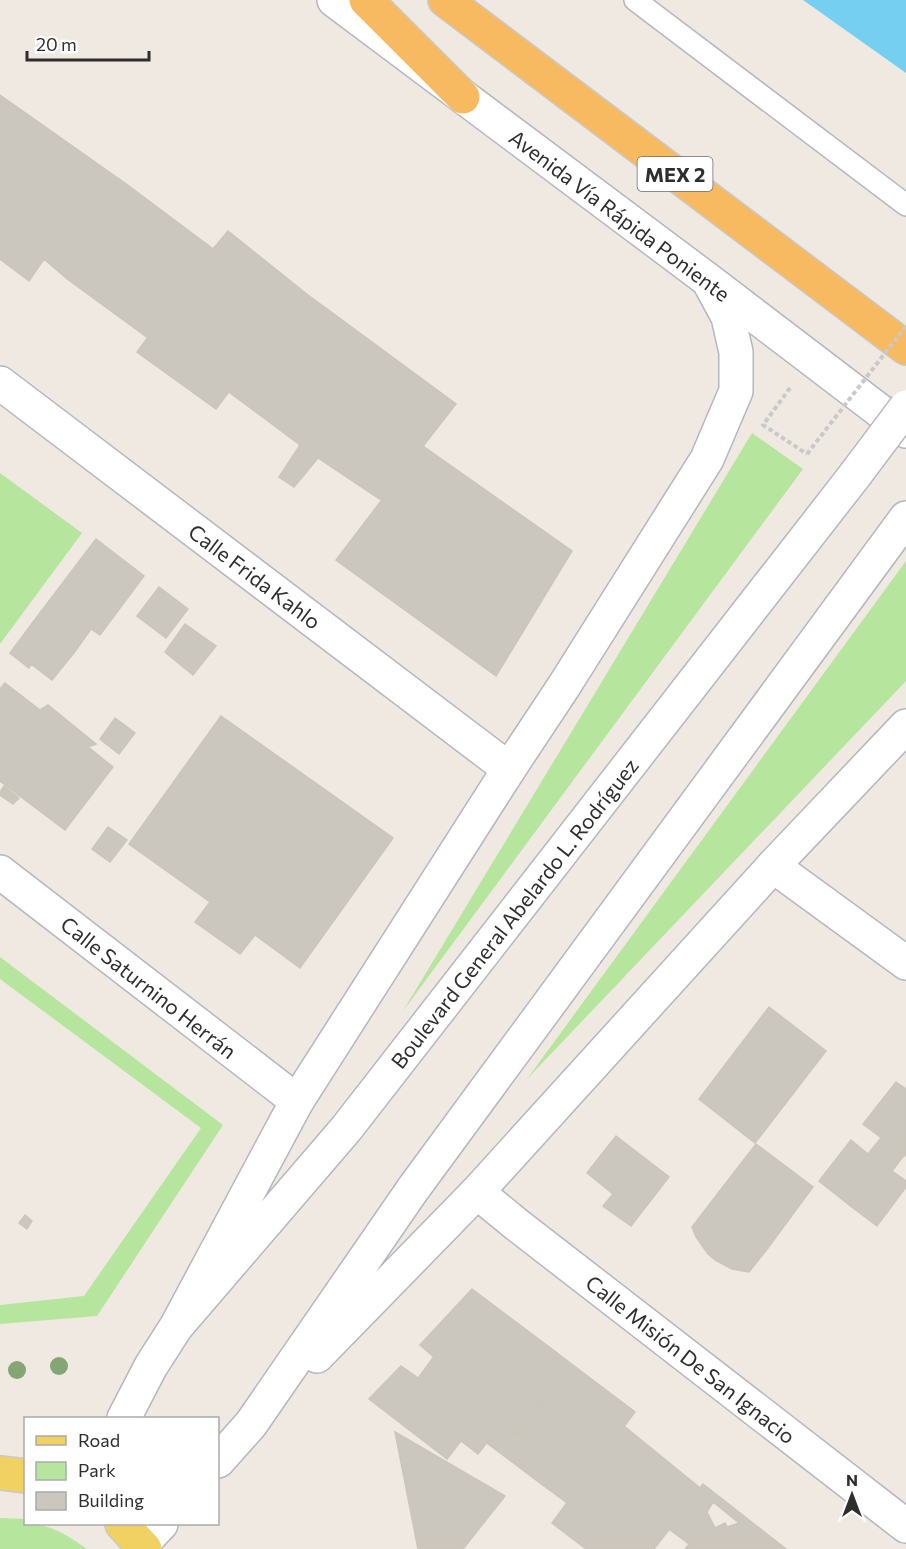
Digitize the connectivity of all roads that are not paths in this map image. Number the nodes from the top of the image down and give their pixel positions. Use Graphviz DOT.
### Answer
graph roads {
  1 [pos="334,0"];
  2 [pos="366,0"];
  3 [pos="445,0"];
  4 [pos="634,0"];
  5 [pos="463,97"];
  6 [pos="906,205"];
  7 [pos="708,280"];
  8 [pos="906,348"];
  9 [pos="0,383"];
  10 [pos="906,407"];
  11 [pos="906,431"];
  12 [pos="906,519"];
  13 [pos="906,726"];
  14 [pos="509,769"];
  15 [pos="773,866"];
  16 [pos="0,872"];
  17 [pos="906,963"];
  18 [pos="297,1101"];
  19 [pos="477,1192"];
  20 [pos="176,1327"];
  21 [pos="125,1417"];
  22 [pos="250,1424"];
  23 [pos="219,1460"];
  24 [pos="0,1473"];
  25 [pos="24,1476"];
  26 [pos="906,1526"];
  1 -- 5 [label="main road, Avenida Vía Rápida Poniente"];
  2 -- 5 [label="highway"];
  3 -- 8 [label="highway, MEX 2"];
  4 -- 6 [label="lane"];
  5 -- 7 [label="main road, Avenida Vía Rápida Poniente"];
  7 -- 11 [label="main road, Avenida Vía Rápida Poniente"];
  7 -- 14 [label="main road"];
  9 -- 14 [label="main road, Calle Frida Kahlo"];
  10 -- 20 [label="main road, Boulevard General Abelardo L. Rodríguez, bridge"];
  12 -- 22 [label="main road"];
  13 -- 15 [label="main road"];
  14 -- 18 [label="main road"];
  15 -- 17 [label="main road"];
  15 -- 19 [label="main road"];
  16 -- 18 [label="main road, Calle Saturnino Herrán"];
  18 -- 20 [label="main road"];
  19 -- 22 [label="main road"];
  19 -- 26 [label="main road, Calle Misión De San Ignacio"];
  20 -- 21 [label="main road, Boulevard General Abelardo L. Rodríguez"];
  22 -- 23 [label="main road"];
  24 -- 25 [label="main road"];
}
